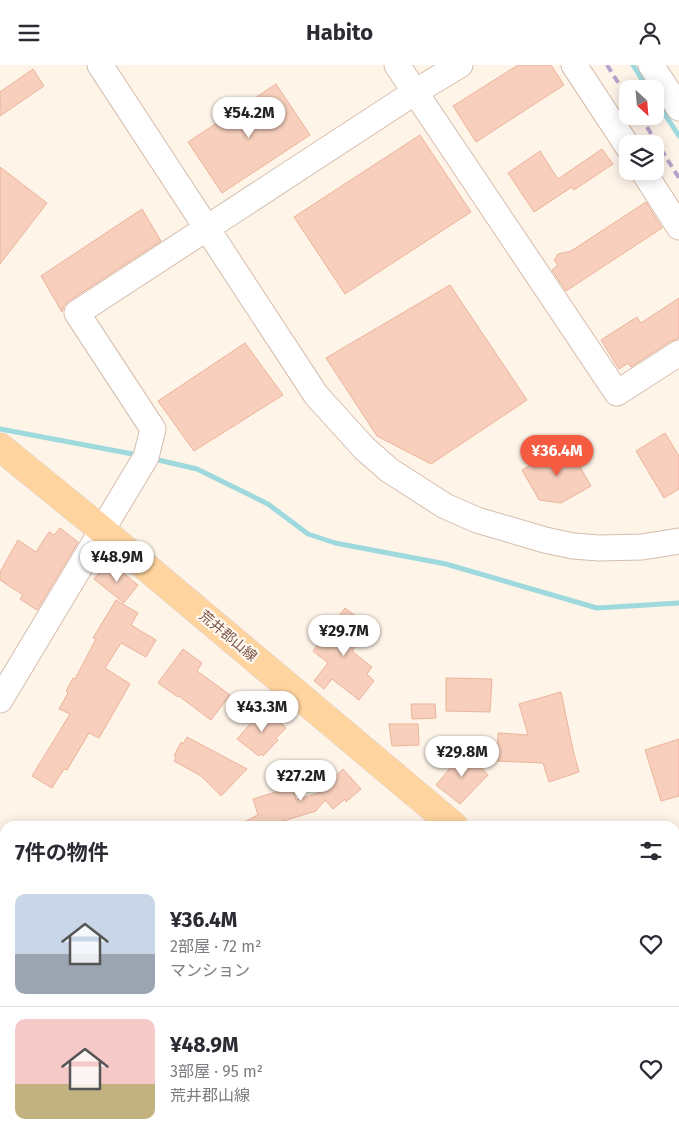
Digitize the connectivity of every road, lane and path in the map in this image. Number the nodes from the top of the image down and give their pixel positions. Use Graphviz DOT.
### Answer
graph roads {
  1 [pos="100,65"];
  2 [pos="397,65"];
  3 [pos="460,65"];
  4 [pos="574,65"];
  5 [pos="651,65"];
  6 [pos="415,93"];
  7 [pos="679,108"];
  8 [pos="620,135"];
  9 [pos="649,180"];
  10 [pos="679,227"];
  11 [pos="207,228"];
  12 [pos="679,353"];
  13 [pos="0,447"];
  14 [pos="102,530"];
  15 [pos="679,541"];
  16 [pos="2,690"];
  17 [pos="448,821"];
  1 -- 11 [label="street"];
  2 -- 6 [label="street"];
  3 -- 6 [label="street"];
  4 -- 8 [label="street"];
  5 -- 7 [label="street"];
  6 -- 11 [label="street"];
  6 -- 12 [label="street"];
  9 -- 10 [label="street"];
  11 -- 14 [label="street"];
  11 -- 15 [label="street"];
  13 -- 14 [label="main road, 荒井郡山線"];
  14 -- 16 [label="street"];
  14 -- 17 [label="main road, 荒井郡山線"];
}
